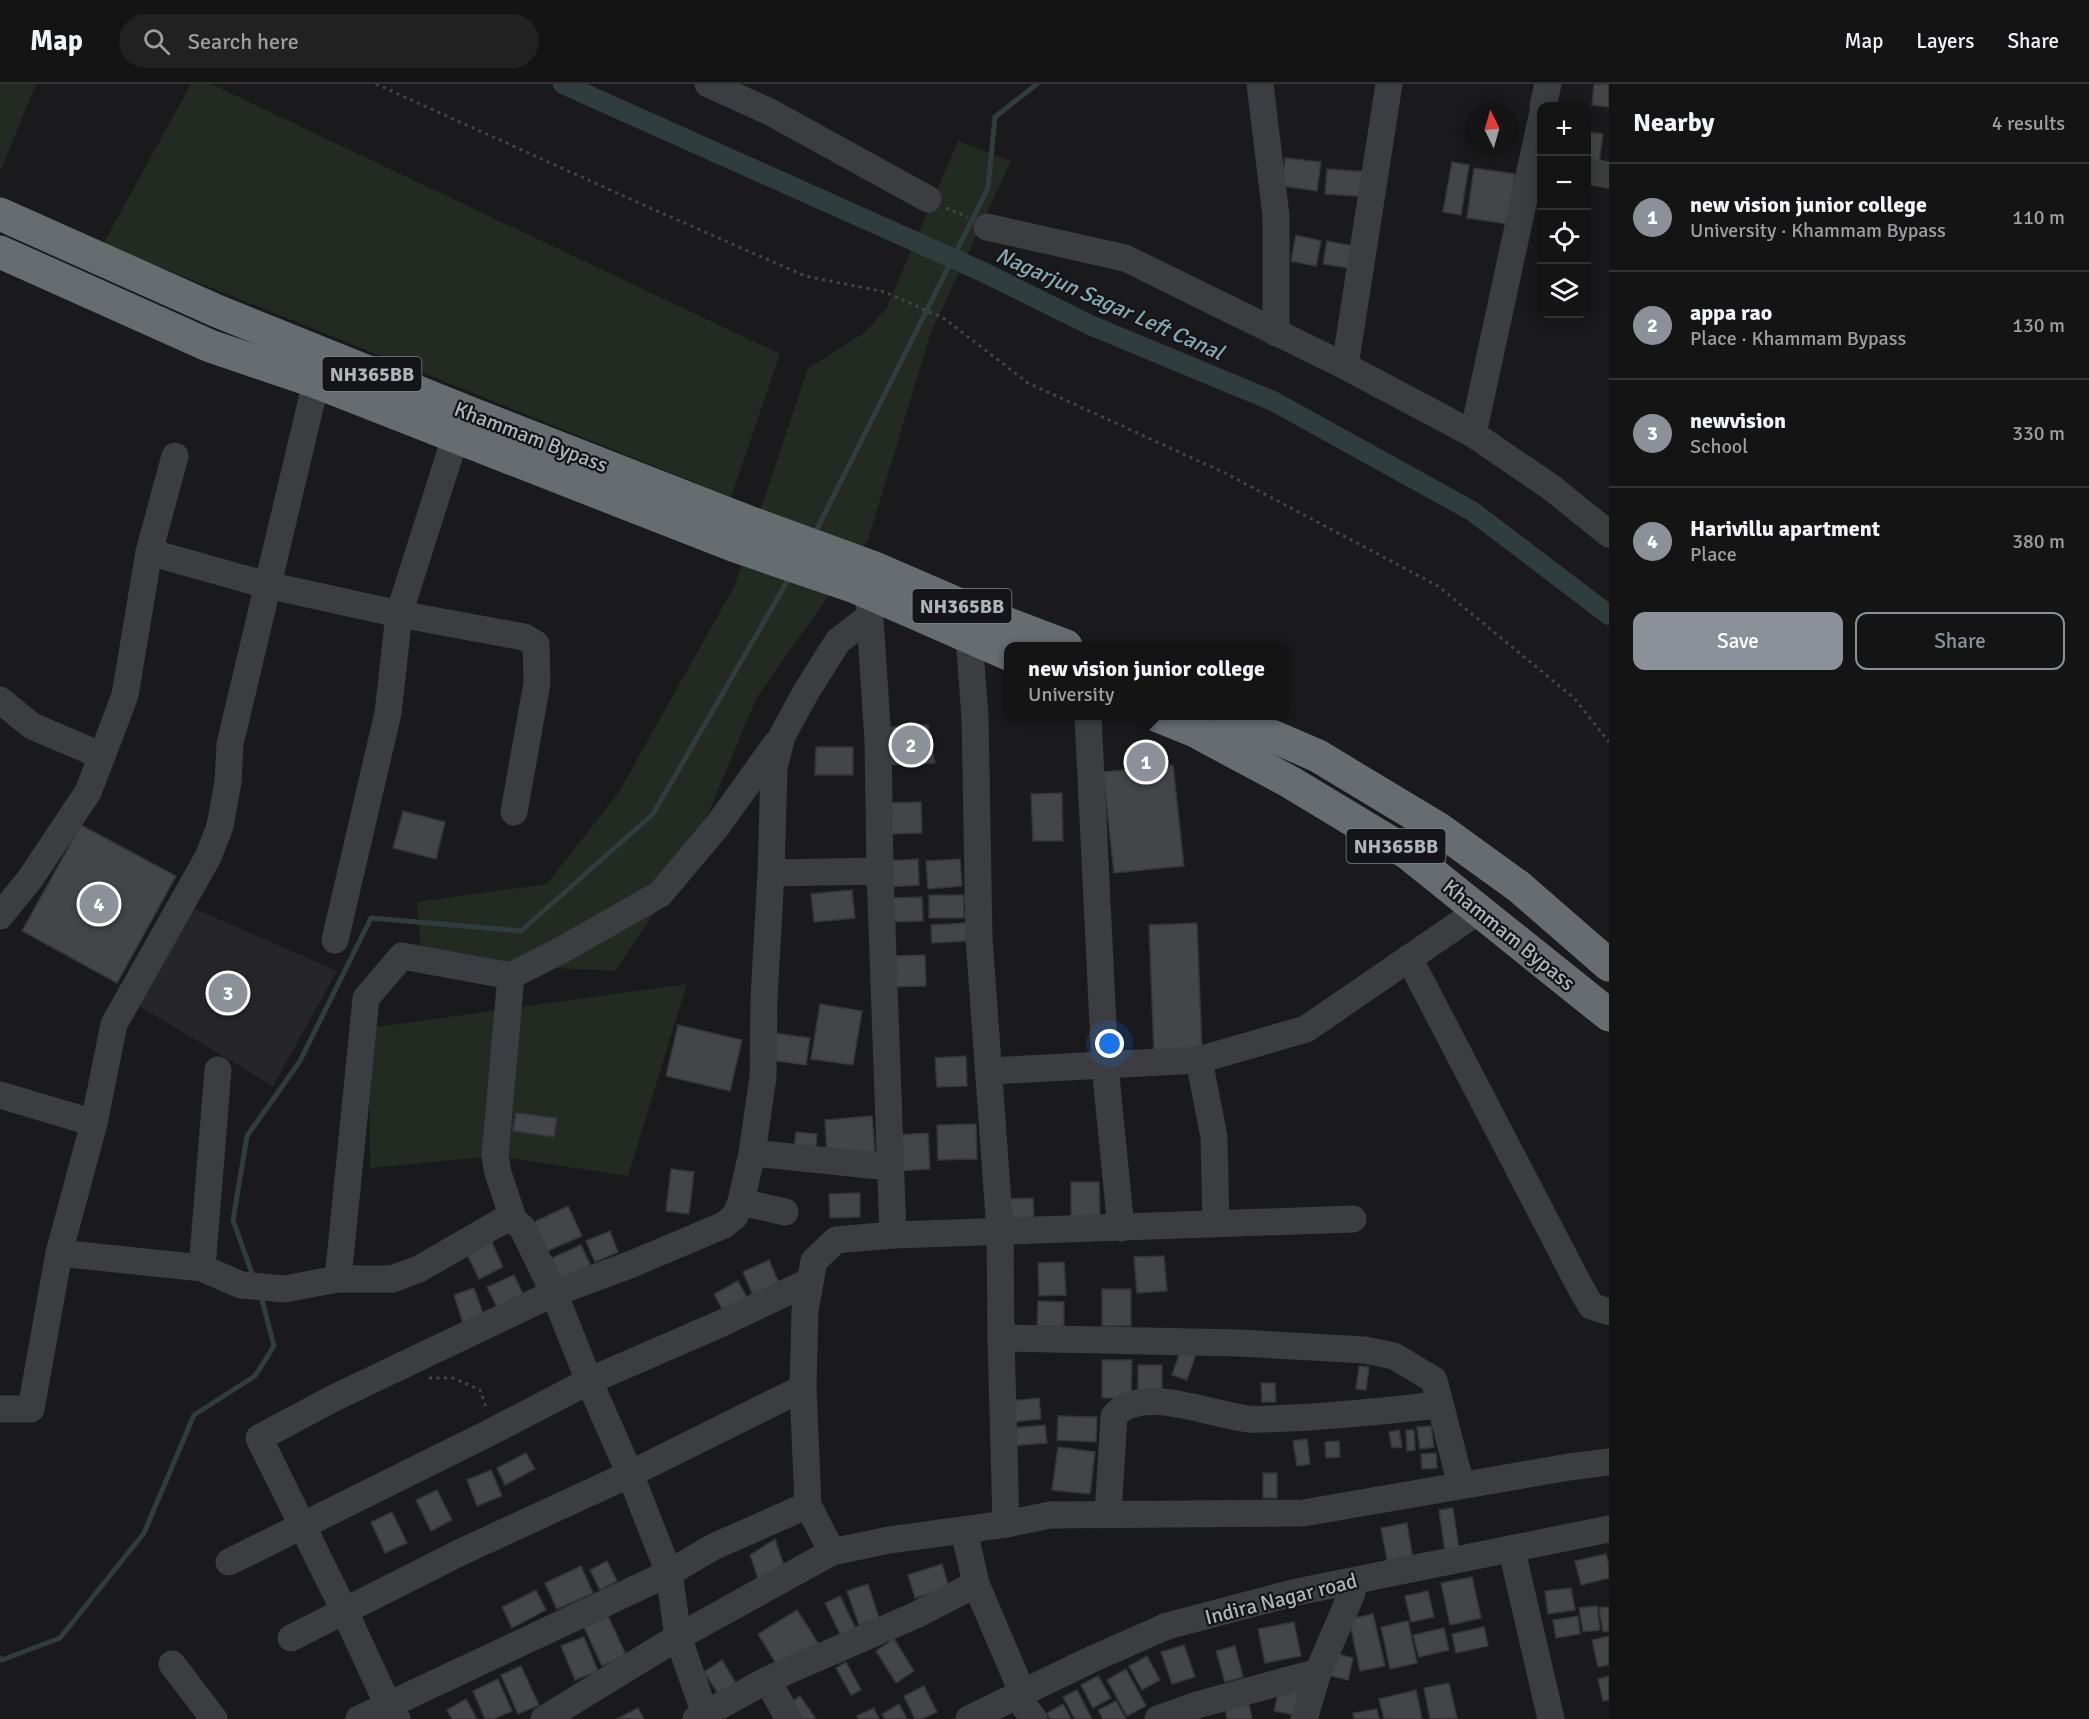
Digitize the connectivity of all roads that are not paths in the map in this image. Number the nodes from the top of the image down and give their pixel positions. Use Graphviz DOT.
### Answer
graph roads {
  1 [pos="708,84"];
  2 [pos="1260,84"];
  3 [pos="1389,84"];
  4 [pos="1548,84"];
  5 [pos="1545,102"];
  6 [pos="1537,161"];
  7 [pos="1591,172"];
  8 [pos="1609,175"];
  9 [pos="928,199"];
  10 [pos="0,214"];
  11 [pos="987,227"];
  12 [pos="0,252"];
  13 [pos="1276,333"];
  14 [pos="1345,366"];
  15 [pos="316,382"];
  16 [pos="1473,434"];
  17 [pos="456,438"];
  18 [pos="175,456"];
  19 [pos="742,534"];
  20 [pos="1609,534"];
  21 [pos="149,552"];
  22 [pos="267,585"];
  23 [pos="863,590"];
  24 [pos="399,614"];
  25 [pos="969,638"];
  26 [pos="1056,642"];
  27 [pos="1004,652"];
  28 [pos="0,700"];
  29 [pos="1088,720"];
  30 [pos="1168,720"];
  31 [pos="1235,720"];
  32 [pos="782,736"];
  33 [pos="102,756"];
  34 [pos="514,812"];
  35 [pos="880,871"];
  36 [pos="771,873"];
  37 [pos="1478,911"];
  38 [pos="0,916"];
  39 [pos="335,940"];
  40 [pos="1409,958"];
  41 [pos="1609,965"];
  42 [pos="511,976"];
  43 [pos="1609,1015"];
  44 [pos="1199,1060"];
  45 [pos="1105,1066"];
  46 [pos="218,1070"];
  47 [pos="990,1071"];
  48 [pos="0,1095"];
  49 [pos="94,1123"];
  50 [pos="752,1153"];
  51 [pos="889,1167"];
  52 [pos="741,1202"];
  53 [pos="785,1212"];
  54 [pos="1353,1219"];
  55 [pos="514,1221"];
  56 [pos="1216,1224"];
  57 [pos="1121,1228"];
  58 [pos="1000,1231"];
  59 [pos="893,1235"];
  60 [pos="59,1253"];
  61 [pos="202,1268"];
  62 [pos="338,1279"];
  63 [pos="810,1281"];
  64 [pos="554,1293"];
  65 [pos="1609,1312"];
  66 [pos="1001,1338"];
  67 [pos="589,1381"];
  68 [pos="803,1388"];
  69 [pos="1440,1405"];
  70 [pos="0,1409"];
  71 [pos="1609,1462"];
  72 [pos="630,1474"];
  73 [pos="1461,1485"];
  74 [pos="808,1505"];
  75 [pos="1108,1514"];
  76 [pos="1006,1524"];
  77 [pos="302,1526"];
  78 [pos="1609,1529"];
  79 [pos="964,1530"];
  80 [pos="1609,1546"];
  81 [pos="832,1552"];
  82 [pos="229,1562"];
  83 [pos="1515,1564"];
  84 [pos="669,1573"];
  85 [pos="976,1584"];
  86 [pos="1352,1593"];
  87 [pos="345,1612"];
  88 [pos="678,1637"];
  89 [pos="291,1638"];
  90 [pos="172,1664"];
  91 [pos="1318,1672"];
  92 [pos="767,1680"];
  93 [pos="1027,1706"];
  94 [pos="393,1712"];
  95 [pos="701,1717"];
  96 [pos="214,1719"];
  97 [pos="359,1719"];
  98 [pos="544,1719"];
  99 [pos="789,1719"];
  100 [pos="969,1719"];
  101 [pos="1000,1719"];
  102 [pos="1158,1719"];
  103 [pos="1304,1719"];
  104 [pos="1551,1719"];
  1 -- 9 [label="street"];
  2 -- 13 [label="street"];
  3 -- 14 [label="street"];
  4 -- 5 [label="street"];
  6 -- 16 [label="street"];
  7 -- 8 [label="street"];
  10 -- 19 [label="highway, Khammam Bypass / NH365BB"];
  11 -- 13 [label="street"];
  12 -- 15 [label="highway, Khammam Bypass / NH365BB"];
  13 -- 14 [label="street"];
  14 -- 16 [label="street"];
  15 -- 17 [label="highway, Khammam Bypass / NH365BB"];
  15 -- 22 [label="street"];
  16 -- 20 [label="street"];
  17 -- 19 [label="highway, Khammam Bypass / NH365BB"];
  17 -- 24 [label="street"];
  18 -- 21 [label="street"];
  19 -- 23 [label="highway, Khammam Bypass / NH365BB"];
  21 -- 22 [label="street"];
  21 -- 33 [label="street"];
  22 -- 24 [label="street"];
  22 -- 49 [label="street"];
  23 -- 25 [label="highway, Khammam Bypass / NH365BB"];
  23 -- 26 [label="highway, Khammam Bypass / NH365BB"];
  23 -- 32 [label="street"];
  23 -- 35 [label="street"];
  24 -- 34 [label="street"];
  24 -- 39 [label="street"];
  25 -- 27 [label="highway, Khammam Bypass / NH365BB"];
  25 -- 47 [label="street"];
  28 -- 33 [label="street"];
  29 -- 45 [label="street"];
  30 -- 37 [label="highway, Khammam Bypass / NH365BB"];
  31 -- 41 [label="highway, Khammam Bypass / NH365BB"];
  32 -- 36 [label="street"];
  32 -- 42 [label="street"];
  33 -- 38 [label="street"];
  35 -- 36 [label="street"];
  35 -- 51 [label="street"];
  36 -- 50 [label="street"];
  37 -- 40 [label="street"];
  37 -- 43 [label="highway, Khammam Bypass / NH365BB"];
  40 -- 44 [label="street"];
  40 -- 65 [label="street"];
  42 -- 55 [label="street"];
  42 -- 62 [label="street"];
  44 -- 45 [label="street"];
  44 -- 56 [label="street"];
  45 -- 47 [label="street"];
  45 -- 57 [label="street"];
  46 -- 61 [label="street"];
  47 -- 58 [label="street"];
  48 -- 49 [label="street"];
  49 -- 60 [label="street"];
  50 -- 51 [label="street"];
  50 -- 52 [label="street"];
  51 -- 59 [label="street"];
  52 -- 53 [label="street"];
  52 -- 64 [label="street"];
  54 -- 56 [label="street"];
  55 -- 62 [label="street"];
  55 -- 64 [label="street"];
  56 -- 57 [label="street"];
  57 -- 58 [label="street"];
  58 -- 59 [label="street"];
  58 -- 66 [label="street"];
  59 -- 63 [label="street"];
  60 -- 61 [label="street"];
  60 -- 70 [label="street"];
  61 -- 62 [label="street"];
  63 -- 67 [label="street"];
  63 -- 68 [label="street"];
  64 -- 67 [label="street"];
  64 -- 77 [label="street"];
  66 -- 69 [label="street"];
  66 -- 76 [label="street"];
  67 -- 72 [label="street"];
  67 -- 77 [label="street"];
  68 -- 72 [label="street"];
  68 -- 74 [label="street"];
  69 -- 73 [label="street"];
  69 -- 75 [label="street"];
  71 -- 73 [label="street"];
  72 -- 84 [label="street"];
  72 -- 87 [label="street"];
  73 -- 75 [label="street"];
  74 -- 81 [label="street"];
  74 -- 84 [label="street"];
  75 -- 76 [label="street"];
  76 -- 79 [label="street"];
  77 -- 82 [label="street"];
  77 -- 87 [label="street"];
  78 -- 93 [label="street, Indira Nagar road"];
  79 -- 81 [label="street"];
  79 -- 85 [label="street"];
  80 -- 83 [label="street, Indira Nagar road"];
  81 -- 88 [label="street"];
  83 -- 86 [label="street, Indira Nagar road"];
  83 -- 104 [label="street"];
  84 -- 88 [label="street"];
  84 -- 94 [label="street"];
  85 -- 92 [label="street"];
  85 -- 93 [label="street"];
  86 -- 91 [label="street"];
  86 -- 93 [label="street, Indira Nagar road"];
  87 -- 89 [label="street"];
  87 -- 94 [label="street"];
  88 -- 95 [label="street"];
  88 -- 98 [label="street"];
  90 -- 96 [label="street"];
  91 -- 102 [label="street"];
  91 -- 103 [label="street"];
  92 -- 95 [label="street"];
  92 -- 99 [label="street"];
  93 -- 100 [label="street, Indira Nagar road"];
  93 -- 101 [label="street, Indira Nagar road"];
  94 -- 97 [label="street"];
}
